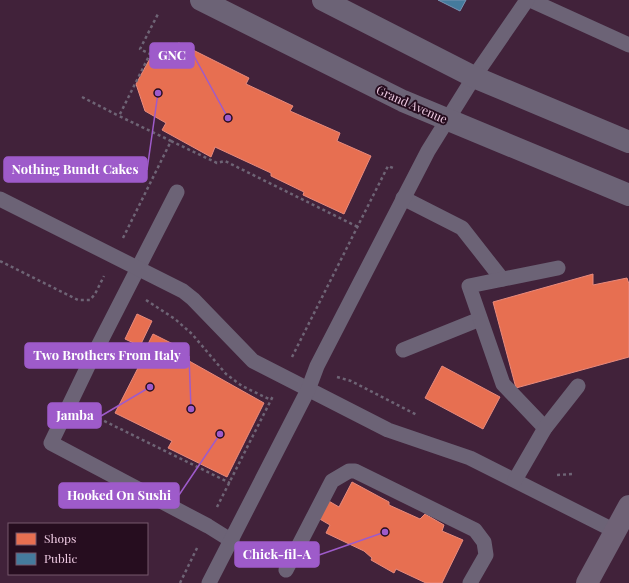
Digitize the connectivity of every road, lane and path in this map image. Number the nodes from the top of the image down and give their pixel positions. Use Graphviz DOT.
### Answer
graph roads {
  1 [pos="201,0"];
  2 [pos="323,0"];
  3 [pos="527,0"];
  4 [pos="530,0"];
  5 [pos="160,12"];
  6 [pos="628,43"];
  7 [pos="474,77"];
  8 [pos="82,97"];
  9 [pos="119,116"];
  10 [pos="447,120"];
  11 [pos="171,141"];
  12 [pos="629,142"];
  13 [pos="177,192"];
  14 [pos="629,195"];
  15 [pos="403,198"];
  16 [pos="0,200"];
  17 [pos="358,227"];
  18 [pos="113,258"];
  19 [pos="0,261"];
  20 [pos="558,268"];
  21 [pos="137,269"];
  22 [pos="502,280"];
  23 [pos="127,289"];
  24 [pos="480,319"];
  25 [pos="403,350"];
  26 [pos="294,354"];
  27 [pos="317,366"];
  28 [pos="578,386"];
  29 [pos="308,390"];
  30 [pos="271,400"];
  31 [pos="70,404"];
  32 [pos="423,418"];
  33 [pos="545,428"];
  34 [pos="525,461"];
  35 [pos="574,474"];
  36 [pos="515,480"];
  37 [pos="230,483"];
  38 [pos="629,506"];
  39 [pos="615,531"];
  40 [pos="232,541"];
  41 [pos="286,570"];
  42 [pos="209,583"];
  43 [pos="470,583"];
  44 [pos="587,583"];
  1 -- 10 [label="street, Grand Avenue"];
  2 -- 7 [label="street"];
  3 -- 7 [label="lane"];
  4 -- 6 [label="lane"];
  5 -- 9 [label="path"];
  7 -- 10 [label="lane"];
  7 -- 12 [label="street"];
  8 -- 9 [label="path"];
  9 -- 11 [label="path"];
  10 -- 14 [label="street, Grand Avenue"];
  10 -- 15 [label="lane"];
  11 -- 17 [label="path"];
  11 -- 18 [label="path"];
  13 -- 21 [label="lane"];
  15 -- 22 [label="lane"];
  15 -- 27 [label="lane"];
  16 -- 18 [label="lane"];
  18 -- 21 [label="lane"];
  19 -- 23 [label="path"];
  20 -- 22 [label="lane"];
  21 -- 23 [label="lane"];
  21 -- 29 [label="lane"];
  22 -- 24 [label="lane"];
  23 -- 30 [label="path"];
  23 -- 31 [label="lane"];
  24 -- 25 [label="lane"];
  24 -- 33 [label="lane"];
  26 -- 27 [label="path"];
  27 -- 29 [label="lane"];
  27 -- 32 [label="path"];
  28 -- 33 [label="lane"];
  29 -- 36 [label="lane"];
  29 -- 40 [label="lane"];
  31 -- 37 [label="path"];
  31 -- 40 [label="lane"];
  33 -- 34 [label="lane"];
  34 -- 35 [label="path"];
  34 -- 36 [label="lane"];
  36 -- 39 [label="lane"];
  38 -- 39 [label="main road"];
  39 -- 44 [label="main road"];
  40 -- 42 [label="lane"];
  41 -- 43 [label="lane"];
}
